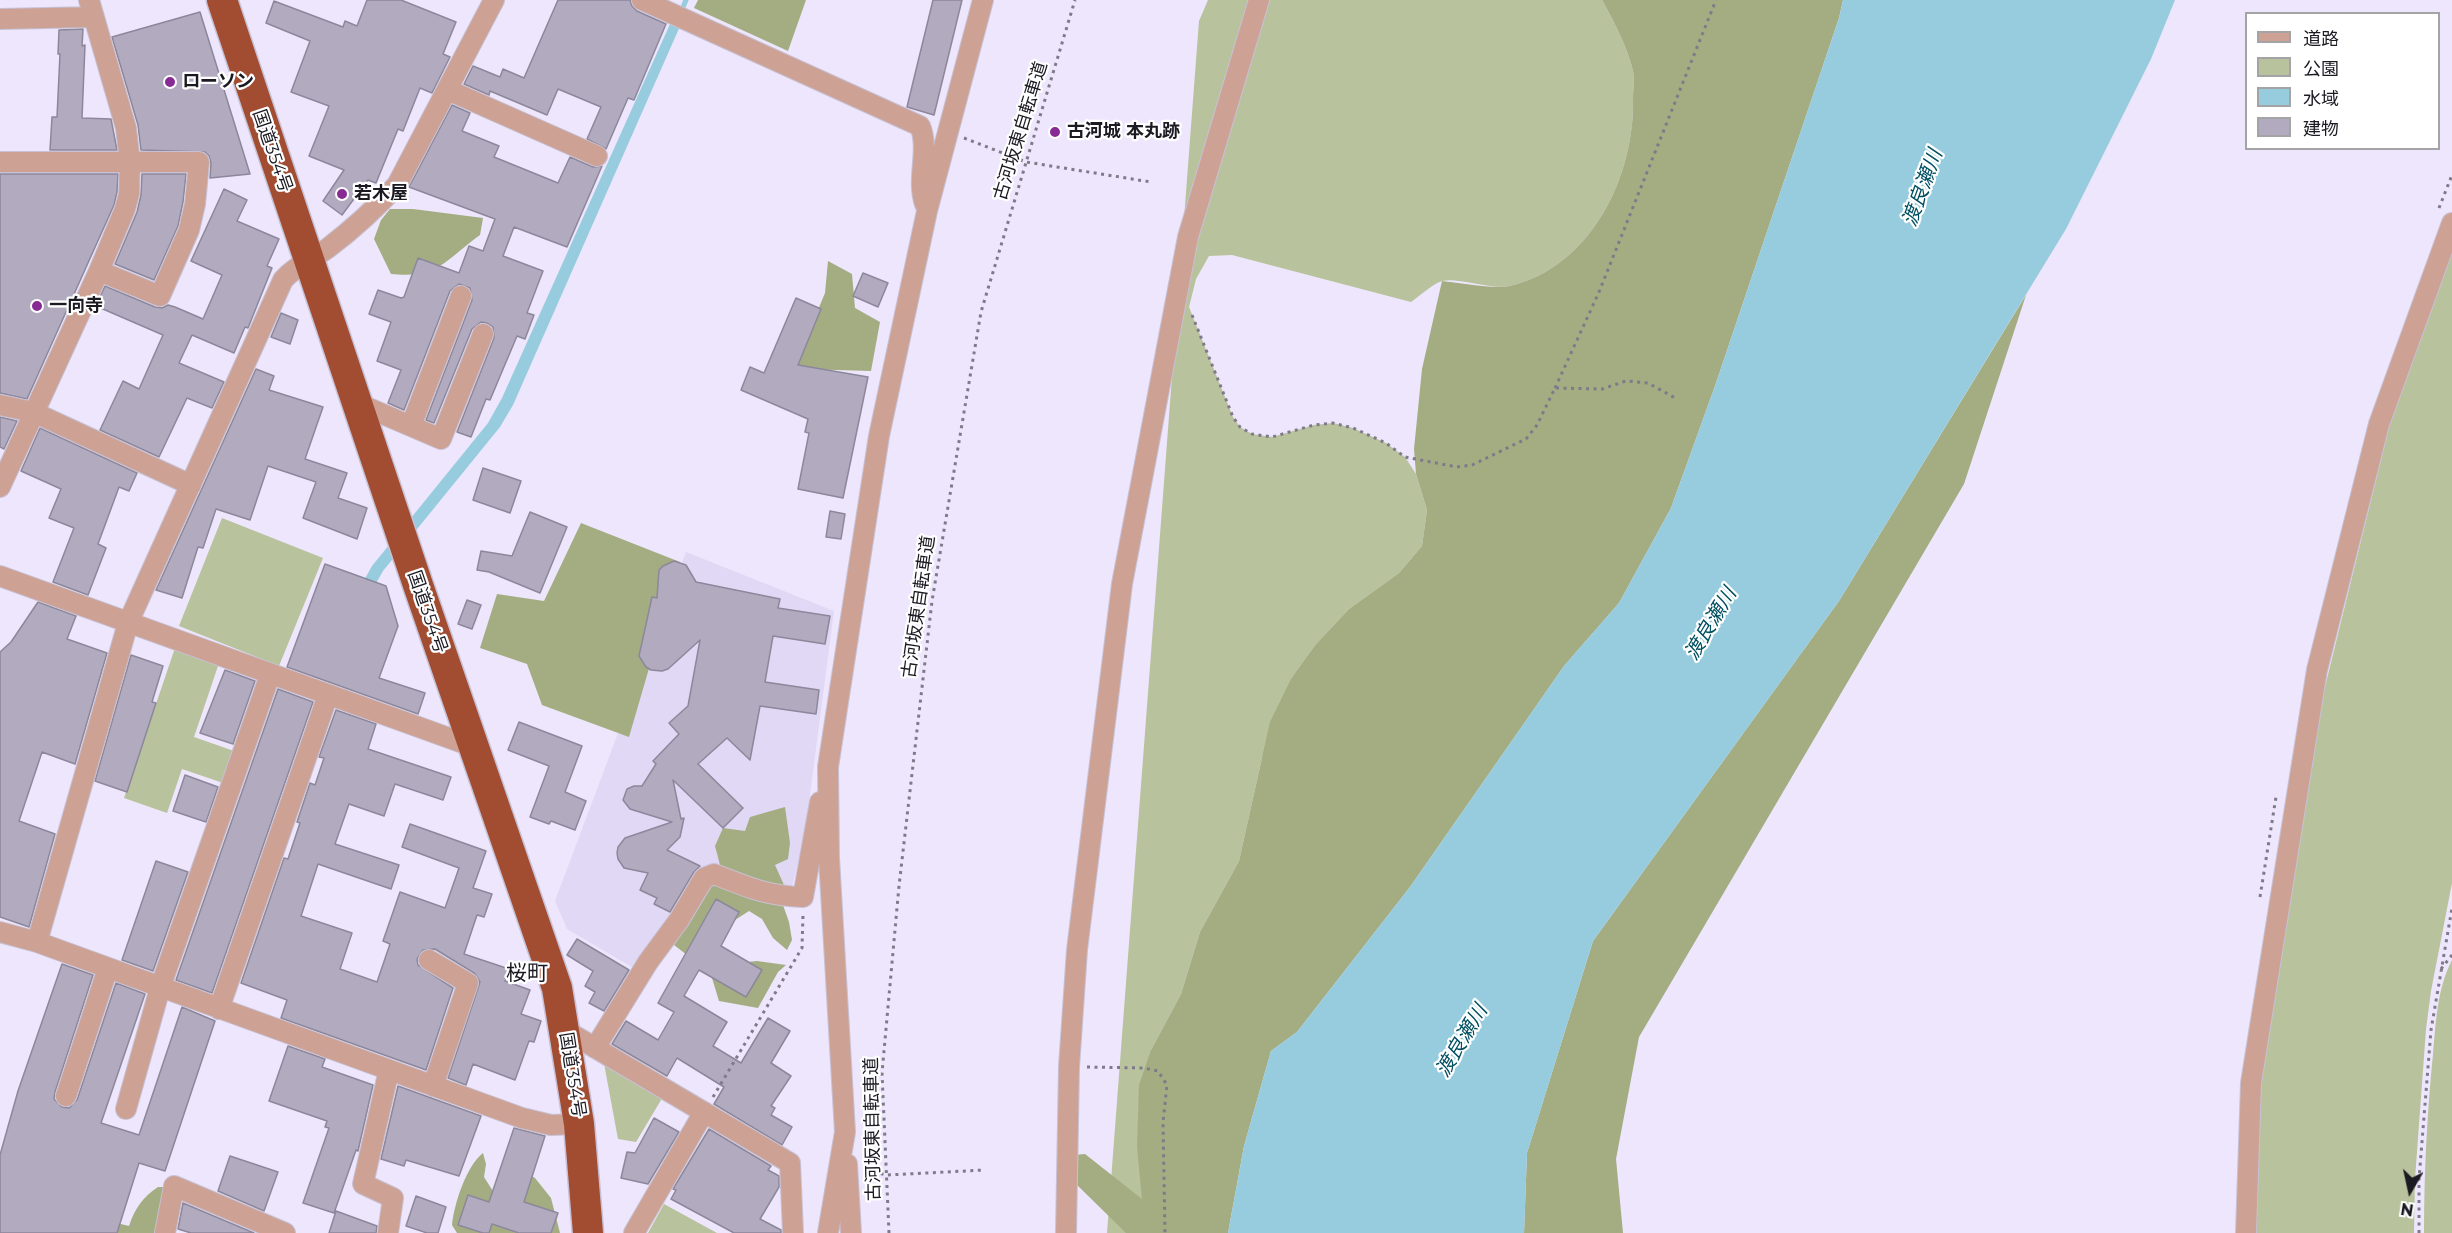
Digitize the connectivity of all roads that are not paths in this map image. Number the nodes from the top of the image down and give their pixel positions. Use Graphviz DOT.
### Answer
graph roads {
  1 [pos="222,0"];
  2 [pos="494,0"];
  3 [pos="642,0"];
  4 [pos="983,0"];
  5 [pos="1259,0"];
  6 [pos="92,8"];
  7 [pos="0,19"];
  8 [pos="448,90"];
  9 [pos="597,156"];
  10 [pos="0,162"];
  11 [pos="130,162"];
  12 [pos="927,211"];
  13 [pos="2452,223"];
  14 [pos="309,260"];
  15 [pos="99,271"];
  16 [pos="461,296"];
  17 [pos="483,334"];
  18 [pos="357,403"];
  19 [pos="0,405"];
  20 [pos="33,412"];
  21 [pos="411,426"];
  22 [pos="191,485"];
  23 [pos="0,487"];
  24 [pos="0,576"];
  25 [pos="128,623"];
  26 [pos="270,675"];
  27 [pos="328,695"];
  28 [pos="474,747"];
  29 [pos="828,768"];
  30 [pos="0,932"];
  31 [pos="37,942"];
  32 [pos="429,960"];
  33 [pos="108,968"];
  34 [pos="160,988"];
  35 [pos="219,1009"];
  36 [pos="565,1030"];
  37 [pos="594,1048"];
  38 [pos="389,1070"];
  39 [pos="433,1086"];
  40 [pos="66,1096"];
  41 [pos="126,1109"];
  42 [pos="704,1112"];
  43 [pos="579,1124"];
  44 [pos="845,1132"];
  45 [pos="390,1232"];
  46 [pos="165,1233"];
  47 [pos="285,1233"];
  48 [pos="588,1233"];
  49 [pos="634,1233"];
  50 [pos="793,1233"];
  51 [pos="828,1233"];
  52 [pos="851,1233"];
  53 [pos="1066,1233"];
  54 [pos="2246,1233"];
  1 -- 14 [label="highway, 国道354号"];
  2 -- 8 [label="street"];
  3 -- 12 [label="street"];
  4 -- 12 [label="street"];
  5 -- 53 [label="street"];
  6 -- 7 [label="street"];
  6 -- 11 [label="street"];
  8 -- 9 [label="street"];
  8 -- 14 [label="street"];
  10 -- 11 [label="street"];
  11 -- 15 [label="street"];
  11 -- 15 [label="street"];
  12 -- 29 [label="street"];
  13 -- 54 [label="street"];
  14 -- 18 [label="highway, 国道354号"];
  14 -- 22 [label="street"];
  15 -- 20 [label="street"];
  16 -- 21 [label="street"];
  17 -- 21 [label="street"];
  18 -- 21 [label="street"];
  18 -- 28 [label="highway, 国道354号"];
  19 -- 20 [label="street"];
  20 -- 22 [label="street"];
  20 -- 23 [label="street"];
  22 -- 25 [label="street"];
  24 -- 25 [label="street"];
  25 -- 26 [label="street"];
  25 -- 31 [label="street"];
  26 -- 27 [label="street"];
  26 -- 34 [label="street"];
  27 -- 28 [label="street"];
  27 -- 35 [label="street"];
  28 -- 36 [label="highway, 国道354号"];
  29 -- 37 [label="street"];
  29 -- 44 [label="street"];
  30 -- 31 [label="street"];
  31 -- 33 [label="street"];
  32 -- 39 [label="street"];
  33 -- 34 [label="street"];
  33 -- 40 [label="street"];
  34 -- 35 [label="street"];
  34 -- 41 [label="street"];
  35 -- 38 [label="street"];
  36 -- 37 [label="street"];
  36 -- 43 [label="highway, 国道354号"];
  37 -- 42 [label="street"];
  38 -- 39 [label="street"];
  38 -- 45 [label="street"];
  39 -- 43 [label="street"];
  42 -- 49 [label="street"];
  42 -- 50 [label="street"];
  43 -- 48 [label="highway, 国道354号"];
  44 -- 51 [label="street"];
  44 -- 52 [label="street"];
  46 -- 47 [label="street"];
}
